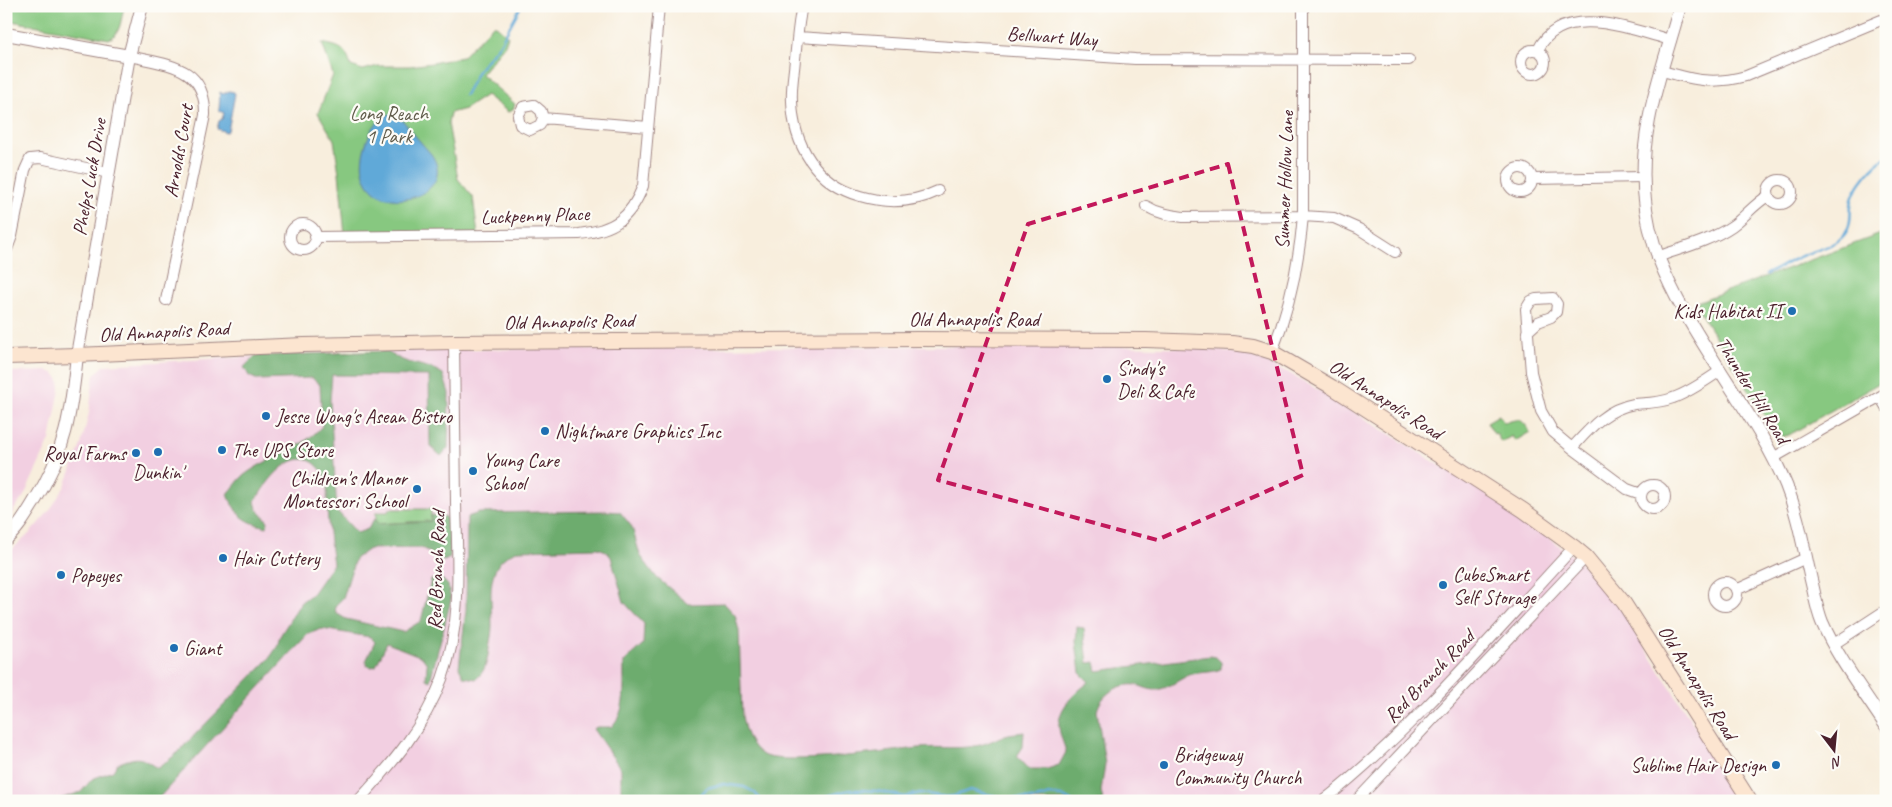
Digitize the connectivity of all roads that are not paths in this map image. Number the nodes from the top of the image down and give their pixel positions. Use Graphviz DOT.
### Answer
graph roads {
  1 [pos="142,6"];
  2 [pos="659,6"];
  3 [pos="802,6"];
  4 [pos="1304,6"];
  5 [pos="1680,6"];
  6 [pos="1886,18"];
  7 [pos="6,34"];
  8 [pos="798,37"];
  9 [pos="1671,40"];
  10 [pos="1538,50"];
  11 [pos="129,56"];
  12 [pos="1304,60"];
  13 [pos="1409,60"];
  14 [pos="1662,72"];
  15 [pos="543,118"];
  16 [pos="648,127"];
  17 [pos="109,173"];
  18 [pos="1643,178"];
  19 [pos="1533,179"];
  20 [pos="938,191"];
  21 [pos="1768,196"];
  22 [pos="1146,206"];
  23 [pos="1303,216"];
  24 [pos="315,237"];
  25 [pos="6,252"];
  26 [pos="1395,252"];
  27 [pos="1657,257"];
  28 [pos="166,300"];
  29 [pos="1528,332"];
  30 [pos="454,342"];
  31 [pos="1272,352"];
  32 [pos="77,355"];
  33 [pos="6,357"];
  34 [pos="1720,371"];
  35 [pos="1883,395"];
  36 [pos="1886,407"];
  37 [pos="1572,448"];
  38 [pos="1773,458"];
  39 [pos="1641,494"];
  40 [pos="6,539"];
  41 [pos="1574,548"];
  42 [pos="1586,557"];
  43 [pos="1806,558"];
  44 [pos="1736,590"];
  45 [pos="1886,610"];
  46 [pos="1834,644"];
  47 [pos="1886,726"];
  48 [pos="358,801"];
  49 [pos="1323,801"];
  50 [pos="1356,801"];
  51 [pos="1750,801"];
  1 -- 11 [label="street, Phelps Luck Drive"];
  2 -- 16 [label="street, Luckpenny Place"];
  3 -- 8 [label="street"];
  4 -- 12 [label="street, Summer Hollow Lane"];
  5 -- 9 [label="street, Thunder Hill Road"];
  6 -- 14 [label="street"];
  7 -- 11 [label="street"];
  8 -- 12 [label="street, Bellwart Way"];
  8 -- 20 [label="street"];
  9 -- 10 [label="street"];
  9 -- 14 [label="street, Thunder Hill Road"];
  11 -- 17 [label="street, Phelps Luck Drive"];
  11 -- 28 [label="street, Arnolds Court"];
  12 -- 13 [label="street, Bellwart Way"];
  12 -- 23 [label="street, Summer Hollow Lane"];
  14 -- 18 [label="street, Thunder Hill Road"];
  15 -- 16 [label="street"];
  16 -- 24 [label="street, Luckpenny Place"];
  17 -- 25 [label="street"];
  17 -- 32 [label="street, Phelps Luck Drive"];
  18 -- 19 [label="street"];
  18 -- 27 [label="street, Thunder Hill Road"];
  21 -- 27 [label="street"];
  22 -- 23 [label="street"];
  23 -- 26 [label="street"];
  23 -- 31 [label="street, Summer Hollow Lane"];
  27 -- 34 [label="street, Thunder Hill Road"];
  29 -- 37 [label="street"];
  30 -- 31 [label="main road, Old Annapolis Road"];
  30 -- 32 [label="main road, Old Annapolis Road"];
  30 -- 48 [label="street, Red Branch Road"];
  31 -- 41 [label="main road, Old Annapolis Road"];
  32 -- 33 [label="main road, Old Annapolis Road"];
  32 -- 40 [label="street, Phelps Luck Drive"];
  34 -- 37 [label="street"];
  34 -- 38 [label="street, Thunder Hill Road"];
  35 -- 36 [label="street"];
  35 -- 38 [label="street"];
  37 -- 39 [label="street"];
  38 -- 43 [label="street, Thunder Hill Road"];
  41 -- 42 [label="main road, Old Annapolis Road"];
  41 -- 49 [label="street, Red Branch Road"];
  42 -- 50 [label="street, Red Branch Road"];
  42 -- 51 [label="main road, Old Annapolis Road"];
  43 -- 44 [label="street"];
  43 -- 46 [label="street, Thunder Hill Road"];
  45 -- 46 [label="street"];
  46 -- 47 [label="street, Thunder Hill Road"];
}
